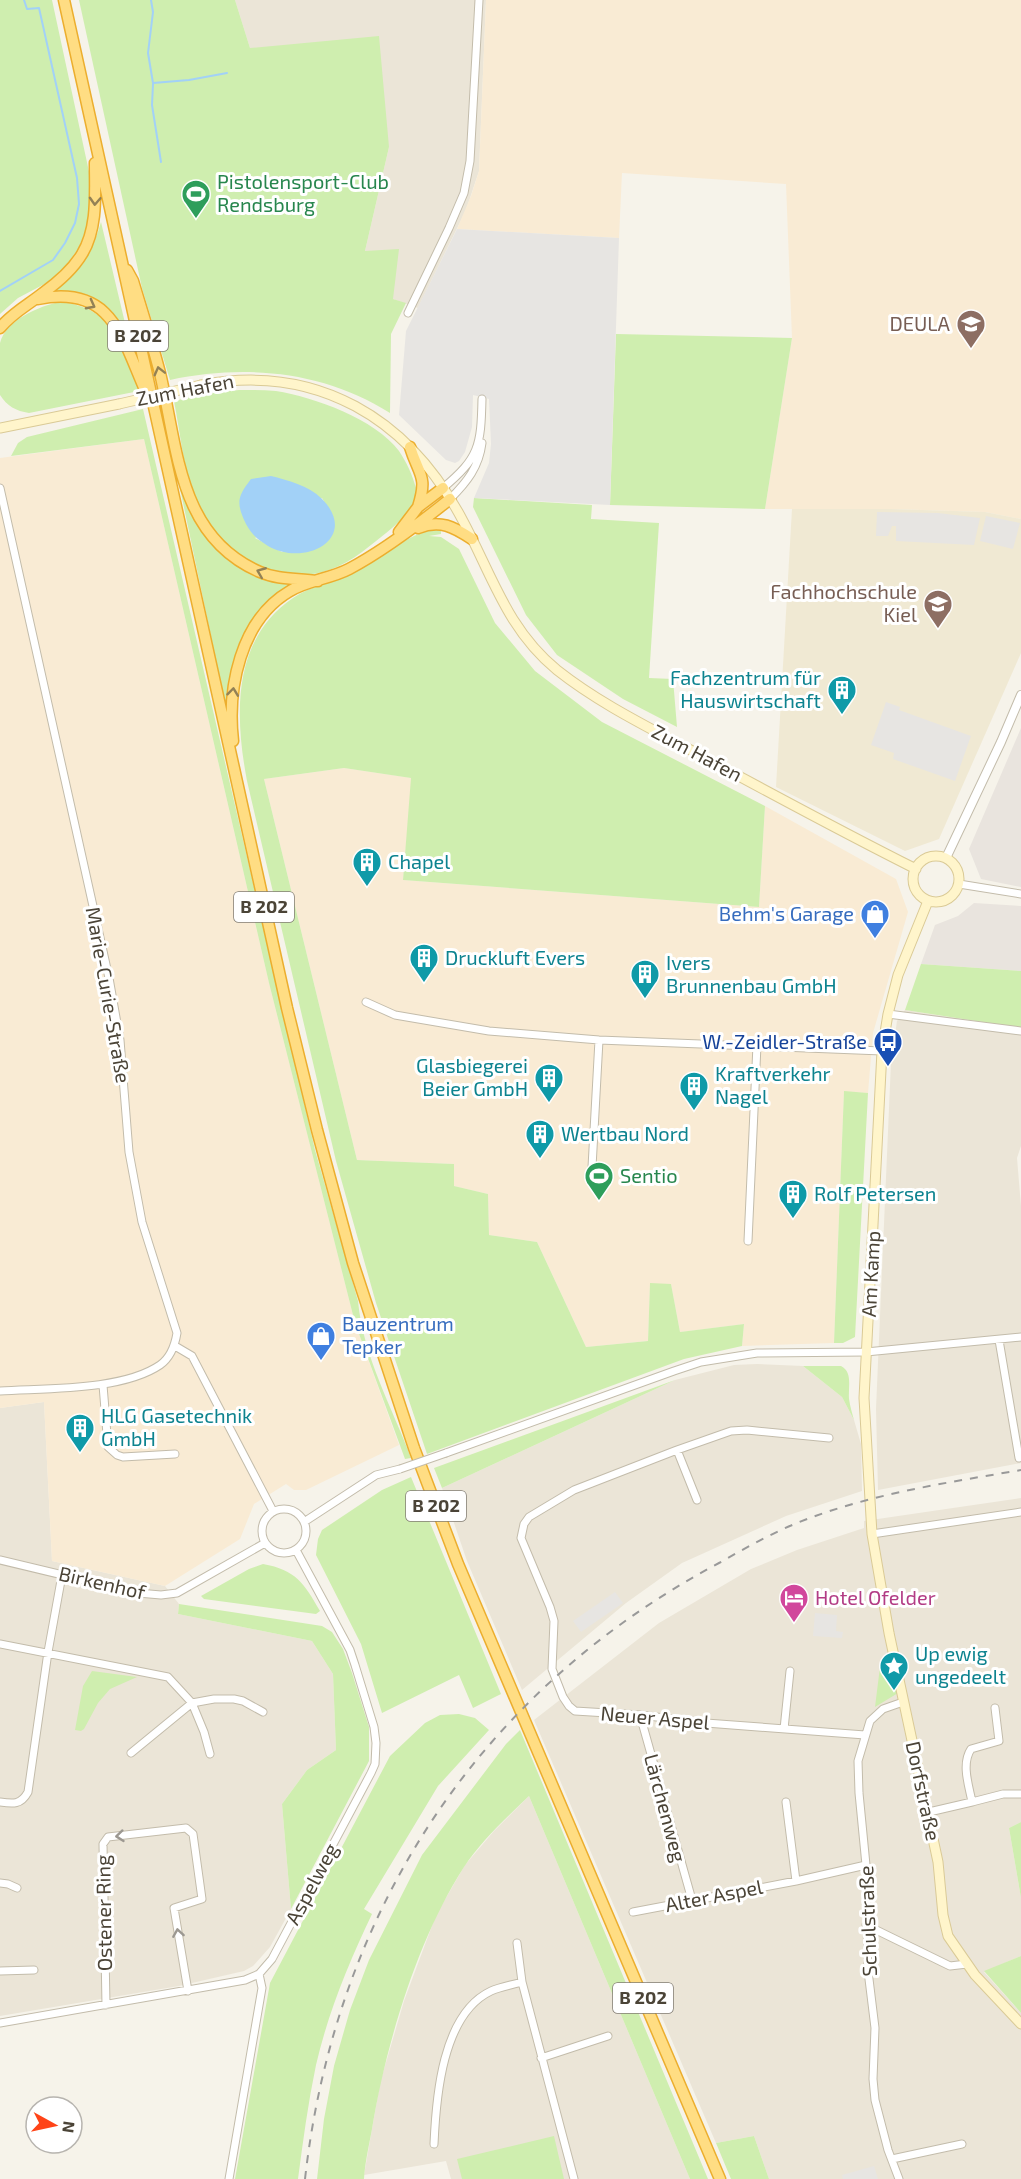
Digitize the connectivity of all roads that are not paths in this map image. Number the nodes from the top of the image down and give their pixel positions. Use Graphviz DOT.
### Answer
graph roads {
  1 [pos="64,0"];
  2 [pos="479,0"];
  3 [pos="95,142"];
  4 [pos="120,258"];
  5 [pos="35,300"];
  6 [pos="408,313"];
  7 [pos="0,328"];
  8 [pos="482,399"];
  9 [pos="156,414"];
  10 [pos="482,426"];
  11 [pos="0,428"];
  12 [pos="410,447"];
  13 [pos="0,488"];
  14 [pos="443,488"];
  15 [pos="450,499"];
  16 [pos="418,507"];
  17 [pos="409,529"];
  18 [pos="472,539"];
  19 [pos="393,540"];
  20 [pos="318,580"];
  21 [pos="1021,695"];
  22 [pos="238,792"];
  23 [pos="946,858"];
  24 [pos="916,869"];
  25 [pos="959,884"];
  26 [pos="1021,894"];
  27 [pos="928,901"];
  28 [pos="366,1002"];
  29 [pos="888,1014"];
  30 [pos="1021,1031"];
  31 [pos="599,1040"];
  32 [pos="757,1045"];
  33 [pos="882,1051"];
  34 [pos="601,1185"];
  35 [pos="748,1241"];
  36 [pos="1021,1337"];
  37 [pos="999,1340"];
  38 [pos="175,1346"];
  39 [pos="866,1352"];
  40 [pos="103,1385"];
  41 [pos="0,1392"];
  42 [pos="829,1438"];
  43 [pos="677,1450"];
  44 [pos="175,1454"];
  45 [pos="1019,1458"];
  46 [pos="697,1500"];
  47 [pos="273,1511"];
  48 [pos="1021,1512"];
  49 [pos="304,1522"];
  50 [pos="872,1534"];
  51 [pos="265,1543"];
  52 [pos="296,1550"];
  53 [pos="0,1560"];
  54 [pos="62,1575"];
  55 [pos="0,1644"];
  56 [pos="48,1652"];
  57 [pos="790,1671"];
  58 [pos="903,1702"];
  59 [pos="192,1703"];
  60 [pos="995,1708"];
  61 [pos="263,1712"];
  62 [pos="640,1715"];
  63 [pos="784,1729"];
  64 [pos="865,1735"];
  65 [pos="130,1753"];
  66 [pos="210,1754"];
  67 [pos="1021,1794"];
  68 [pos="0,1802"];
  69 [pos="786,1802"];
  70 [pos="972,1802"];
  71 [pos="928,1812"];
  72 [pos="866,1865"];
  73 [pos="796,1881"];
  74 [pos="0,1883"];
  75 [pos="17,1888"];
  76 [pos="692,1900"];
  77 [pos="633,1912"];
  78 [pos="866,1925"];
  79 [pos="517,1943"];
  80 [pos="967,1964"];
  81 [pos="34,1970"];
  82 [pos="0,1971"];
  83 [pos="259,1974"];
  84 [pos="522,1982"];
  85 [pos="188,1990"];
  86 [pos="106,2005"];
  87 [pos="0,2023"];
  88 [pos="1021,2024"];
  89 [pos="608,2036"];
  90 [pos="541,2058"];
  91 [pos="434,2144"];
  92 [pos="962,2144"];
  93 [pos="892,2159"];
  94 [pos="230,2179"];
  95 [pos="574,2179"];
  96 [pos="720,2179"];
  97 [pos="899,2179"];
  1 -- 3 [label="highway, B 202"];
  2 -- 6 [label="street"];
  3 -- 4 [label="highway, B 202"];
  3 -- 5 [label="highway, one-way"];
  4 -- 9 [label="highway, B 202"];
  20 -- 4 [label="highway, one-way"];
  5 -- 7 [label="highway"];
  5 -- 9 [label="highway, one-way"];
  8 -- 10 [label="street"];
  9 -- 22 [label="highway, B 202"];
  10 -- 14 [label="street"];
  10 -- 15 [label="street"];
  11 -- 12 [label="main road, Zum Hafen, bridge"];
  12 -- 14 [label="main road, Zum Hafen"];
  12 -- 16 [label="highway"];
  13 -- 38 [label="street, Marie-Curie-Straße"];
  14 -- 15 [label="main road, Zum Hafen"];
  14 -- 16 [label="highway"];
  15 -- 17 [label="highway"];
  15 -- 18 [label="main road, Zum Hafen"];
  16 -- 19 [label="highway"];
  17 -- 18 [label="highway"];
  17 -- 19 [label="highway"];
  18 -- 24 [label="main road, Zum Hafen"];
  19 -- 20 [label="highway"];
  22 -- 20 [label="highway, one-way"];
  21 -- 23 [label="street"];
  22 -- 96 [label="highway, B 202"];
  23 -- 24 [label="main road"];
  23 -- 25 [label="main road"];
  24 -- 27 [label="main road"];
  25 -- 26 [label="street"];
  25 -- 27 [label="main road"];
  27 -- 29 [label="main road, Am Kamp"];
  28 -- 31 [label="street"];
  29 -- 30 [label="street"];
  29 -- 33 [label="main road, Am Kamp"];
  31 -- 32 [label="street"];
  31 -- 34 [label="street"];
  32 -- 33 [label="street"];
  32 -- 35 [label="street"];
  33 -- 39 [label="main road, Am Kamp"];
  36 -- 37 [label="street"];
  37 -- 39 [label="street"];
  37 -- 45 [label="street"];
  38 -- 40 [label="street"];
  38 -- 47 [label="street"];
  39 -- 49 [label="street, bridge"];
  39 -- 50 [label="main road, Am Kamp"];
  40 -- 41 [label="street"];
  40 -- 44 [label="street"];
  42 -- 43 [label="street"];
  43 -- 46 [label="street"];
  43 -- 62 [label="street, Neuer Aspel"];
  47 -- 49 [label="street"];
  47 -- 51 [label="street"];
  48 -- 50 [label="street"];
  49 -- 52 [label="street"];
  50 -- 58 [label="main road, Dorfstraße"];
  51 -- 52 [label="street"];
  51 -- 54 [label="street, Birkenhof"];
  52 -- 83 [label="street, Aspelweg"];
  53 -- 54 [label="street, Birkenhof"];
  54 -- 56 [label="street"];
  55 -- 56 [label="street"];
  56 -- 59 [label="street"];
  56 -- 68 [label="street"];
  57 -- 63 [label="street"];
  58 -- 64 [label="street, Schulstraße"];
  58 -- 71 [label="main road, Dorfstraße"];
  59 -- 61 [label="street"];
  59 -- 65 [label="street"];
  59 -- 66 [label="street"];
  60 -- 70 [label="street"];
  62 -- 63 [label="street, Neuer Aspel"];
  62 -- 76 [label="street, Lärchenweg"];
  63 -- 64 [label="street, Neuer Aspel"];
  64 -- 72 [label="street, Schulstraße"];
  67 -- 70 [label="street"];
  69 -- 73 [label="street"];
  70 -- 71 [label="street"];
  71 -- 80 [label="main road, Dorfstraße"];
  72 -- 73 [label="street, Alter Aspel"];
  72 -- 78 [label="street, Schulstraße"];
  73 -- 76 [label="street, Alter Aspel"];
  74 -- 75 [label="street"];
  76 -- 77 [label="street, Alter Aspel"];
  78 -- 80 [label="street"];
  78 -- 93 [label="street, Schulstraße"];
  79 -- 84 [label="street"];
  80 -- 88 [label="main road, Dorfstraße"];
  81 -- 82 [label="street"];
  83 -- 85 [label="street"];
  83 -- 94 [label="street"];
  84 -- 90 [label="street"];
  84 -- 91 [label="street"];
  85 -- 86 [label="street"];
  85 -- 86 [label="street, Ostener Ring, one-way"];
  86 -- 87 [label="street"];
  89 -- 90 [label="street"];
  90 -- 95 [label="street"];
  92 -- 93 [label="street"];
  93 -- 97 [label="street, Schulstraße"];
}
